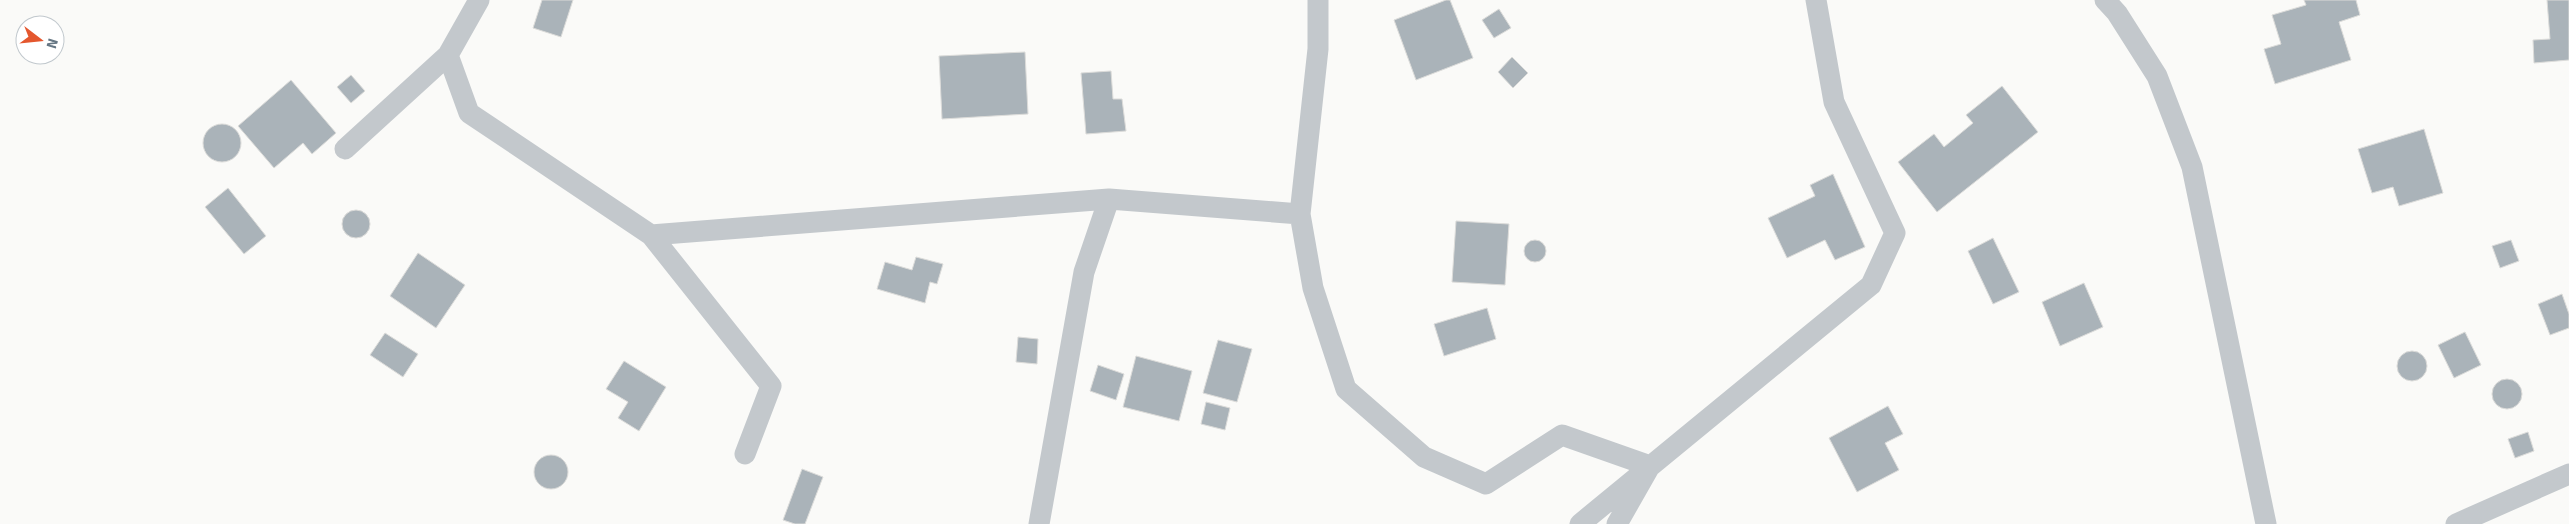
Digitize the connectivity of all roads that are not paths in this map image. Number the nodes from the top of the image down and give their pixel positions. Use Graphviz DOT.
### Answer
graph roads {
  1 [pos="479,0"];
  2 [pos="1318,0"];
  3 [pos="1816,0"];
  4 [pos="2104,0"];
  5 [pos="448,55"];
  6 [pos="345,149"];
  7 [pos="1109,199"];
  8 [pos="1300,214"];
  9 [pos="651,235"];
  10 [pos="745,454"];
  11 [pos="1650,466"];
  12 [pos="2569,474"];
  13 [pos="1039,524"];
  14 [pos="1580,524"];
  15 [pos="1618,524"];
  16 [pos="2266,524"];
  17 [pos="2456,524"];
  1 -- 5 [label="lane"];
  2 -- 8 [label="lane"];
  3 -- 11 [label="lane"];
  4 -- 16 [label="lane"];
  5 -- 6 [label="lane"];
  5 -- 9 [label="lane"];
  7 -- 8 [label="lane"];
  7 -- 9 [label="lane"];
  7 -- 13 [label="lane"];
  8 -- 11 [label="lane"];
  9 -- 10 [label="lane"];
  11 -- 14 [label="lane"];
  11 -- 15 [label="lane"];
  12 -- 17 [label="lane"];
}
